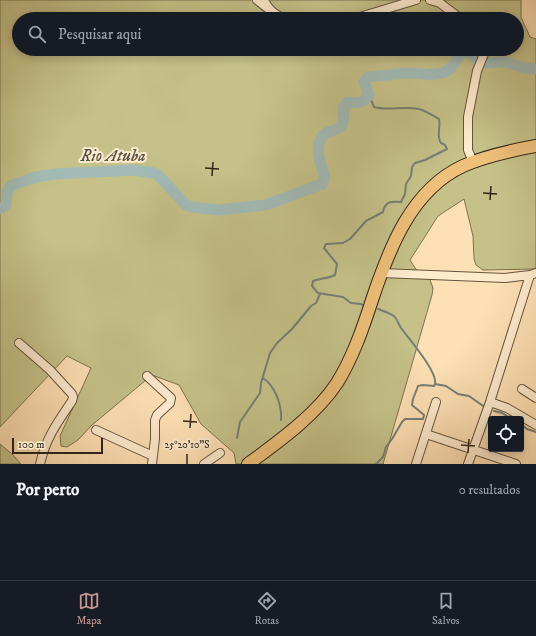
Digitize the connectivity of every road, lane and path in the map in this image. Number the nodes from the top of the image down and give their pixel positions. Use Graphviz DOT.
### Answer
graph roads {
  1 [pos="257,0"];
  2 [pos="416,0"];
  3 [pos="430,0"];
  4 [pos="266,4"];
  5 [pos="273,12"];
  6 [pos="376,12"];
  7 [pos="451,12"];
  8 [pos="483,56"];
  9 [pos="536,146"];
  10 [pos="473,162"];
  11 [pos="382,273"];
  12 [pos="533,274"];
  13 [pos="20,343"];
  14 [pos="147,376"];
  15 [pos="522,389"];
  16 [pos="536,398"];
  17 [pos="436,402"];
  18 [pos="490,402"];
  19 [pos="536,425"];
  20 [pos="96,430"];
  21 [pos="426,434"];
  22 [pos="473,450"];
  23 [pos="220,453"];
  24 [pos="152,460"];
  25 [pos="40,464"];
  26 [pos="204,464"];
  27 [pos="248,464"];
  28 [pos="416,464"];
  29 [pos="468,464"];
  30 [pos="516,464"];
  1 -- 4 [label="street"];
  2 -- 6 [label="street"];
  3 -- 7 [label="street"];
  4 -- 5 [label="street"];
  8 -- 10 [label="street"];
  9 -- 10 [label="highway"];
  10 -- 11 [label="highway"];
  11 -- 12 [label="street"];
  11 -- 27 [label="highway"];
  12 -- 18 [label="street"];
  13 -- 25 [label="street"];
  14 -- 24 [label="street"];
  15 -- 16 [label="street"];
  17 -- 21 [label="street"];
  18 -- 19 [label="street"];
  18 -- 22 [label="street"];
  20 -- 24 [label="street"];
  21 -- 22 [label="street"];
  21 -- 28 [label="street"];
  22 -- 29 [label="street"];
  22 -- 30 [label="street"];
  23 -- 26 [label="street"];
}
